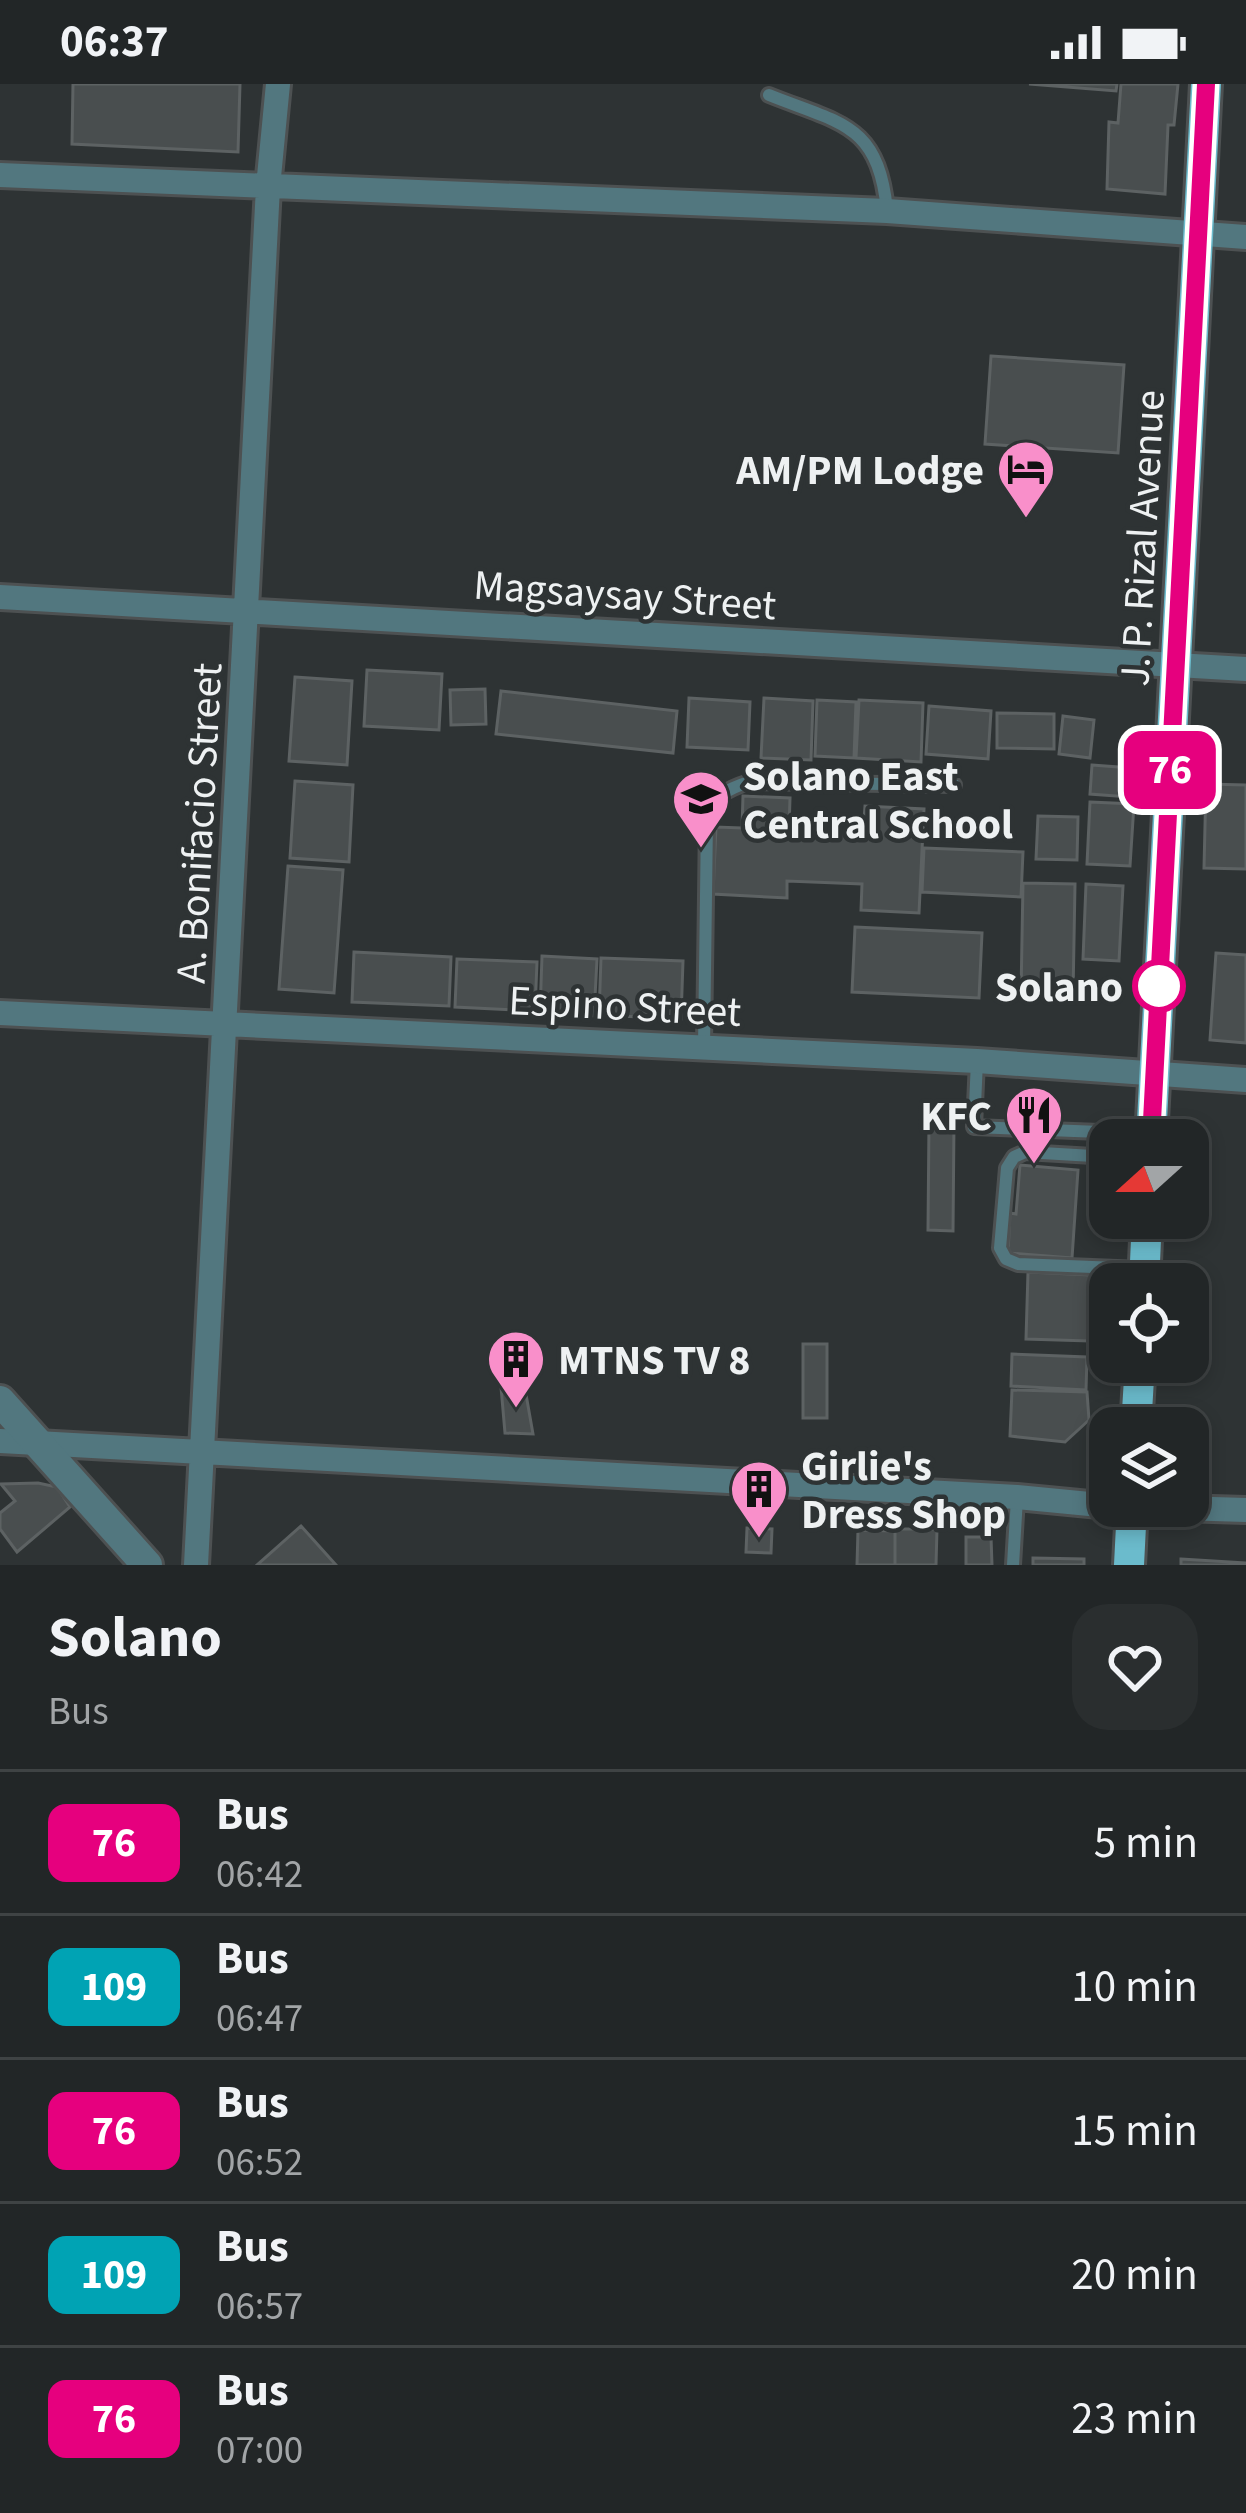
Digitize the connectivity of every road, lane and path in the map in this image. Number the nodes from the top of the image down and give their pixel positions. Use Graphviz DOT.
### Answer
graph roads {
  1 [pos="278,84"];
  2 [pos="1206,84"];
  3 [pos="769,95"];
  4 [pos="0,175"];
  5 [pos="268,187"];
  6 [pos="887,211"];
  7 [pos="1198,235"];
  8 [pos="1246,237"];
  9 [pos="0,597"];
  10 [pos="246,609"];
  11 [pos="1176,667"];
  12 [pos="1246,669"];
  13 [pos="954,785"];
  14 [pos="0,1013"];
  15 [pos="227,1024"];
  16 [pos="704,1047"];
  17 [pos="977,1061"];
  18 [pos="1155,1076"];
  19 [pos="1246,1080"];
  20 [pos="1153,1119"];
  21 [pos="1089,1133"];
  22 [pos="1089,1156"];
  23 [pos="1089,1271"];
  24 [pos="0,1401"];
  25 [pos="0,1441"];
  26 [pos="35,1443"];
  27 [pos="202,1452"];
  28 [pos="1017,1497"];
  29 [pos="1089,1504"];
  30 [pos="1209,1509"];
  31 [pos="1246,1510"];
  32 [pos="1124,1527"];
  33 [pos="147,1565"];
  34 [pos="196,1565"];
  35 [pos="1013,1565"];
  36 [pos="1129,1565"];
  1 -- 5 [label="street, A. Bonifacio Street"];
  2 -- 7 [label="main road, J. P. Rizal Avenue"];
  3 -- 6 [label="lane"];
  4 -- 5 [label="street"];
  5 -- 6 [label="street"];
  5 -- 10 [label="street, A. Bonifacio Street"];
  6 -- 7 [label="street"];
  7 -- 8 [label="street"];
  7 -- 11 [label="main road, J. P. Rizal Avenue"];
  9 -- 10 [label="street, Magsaysay Street"];
  10 -- 11 [label="street, Magsaysay Street"];
  10 -- 15 [label="street, A. Bonifacio Street"];
  11 -- 12 [label="street, Magsaysay Street"];
  11 -- 18 [label="main road, J. P. Rizal Avenue"];
  13 -- 16 [label="lane"];
  14 -- 15 [label="street, Espino Street"];
  15 -- 16 [label="street, Espino Street"];
  15 -- 27 [label="street, A. Bonifacio Street"];
  16 -- 17 [label="street, Espino Street"];
  17 -- 18 [label="street, Espino Street"];
  17 -- 21 [label="lane"];
  18 -- 19 [label="street, Espino Street"];
  18 -- 20 [label="main road, J. P. Rizal Avenue"];
  22 -- 23 [label="lane"];
  24 -- 26 [label="street"];
  25 -- 26 [label="street"];
  26 -- 27 [label="street"];
  26 -- 33 [label="street"];
  27 -- 28 [label="street"];
  27 -- 34 [label="street, A. Bonifacio Street"];
  28 -- 29 [label="street"];
  28 -- 35 [label="lane"];
  30 -- 31 [label="street"];
  32 -- 36 [label="main road"];
}
